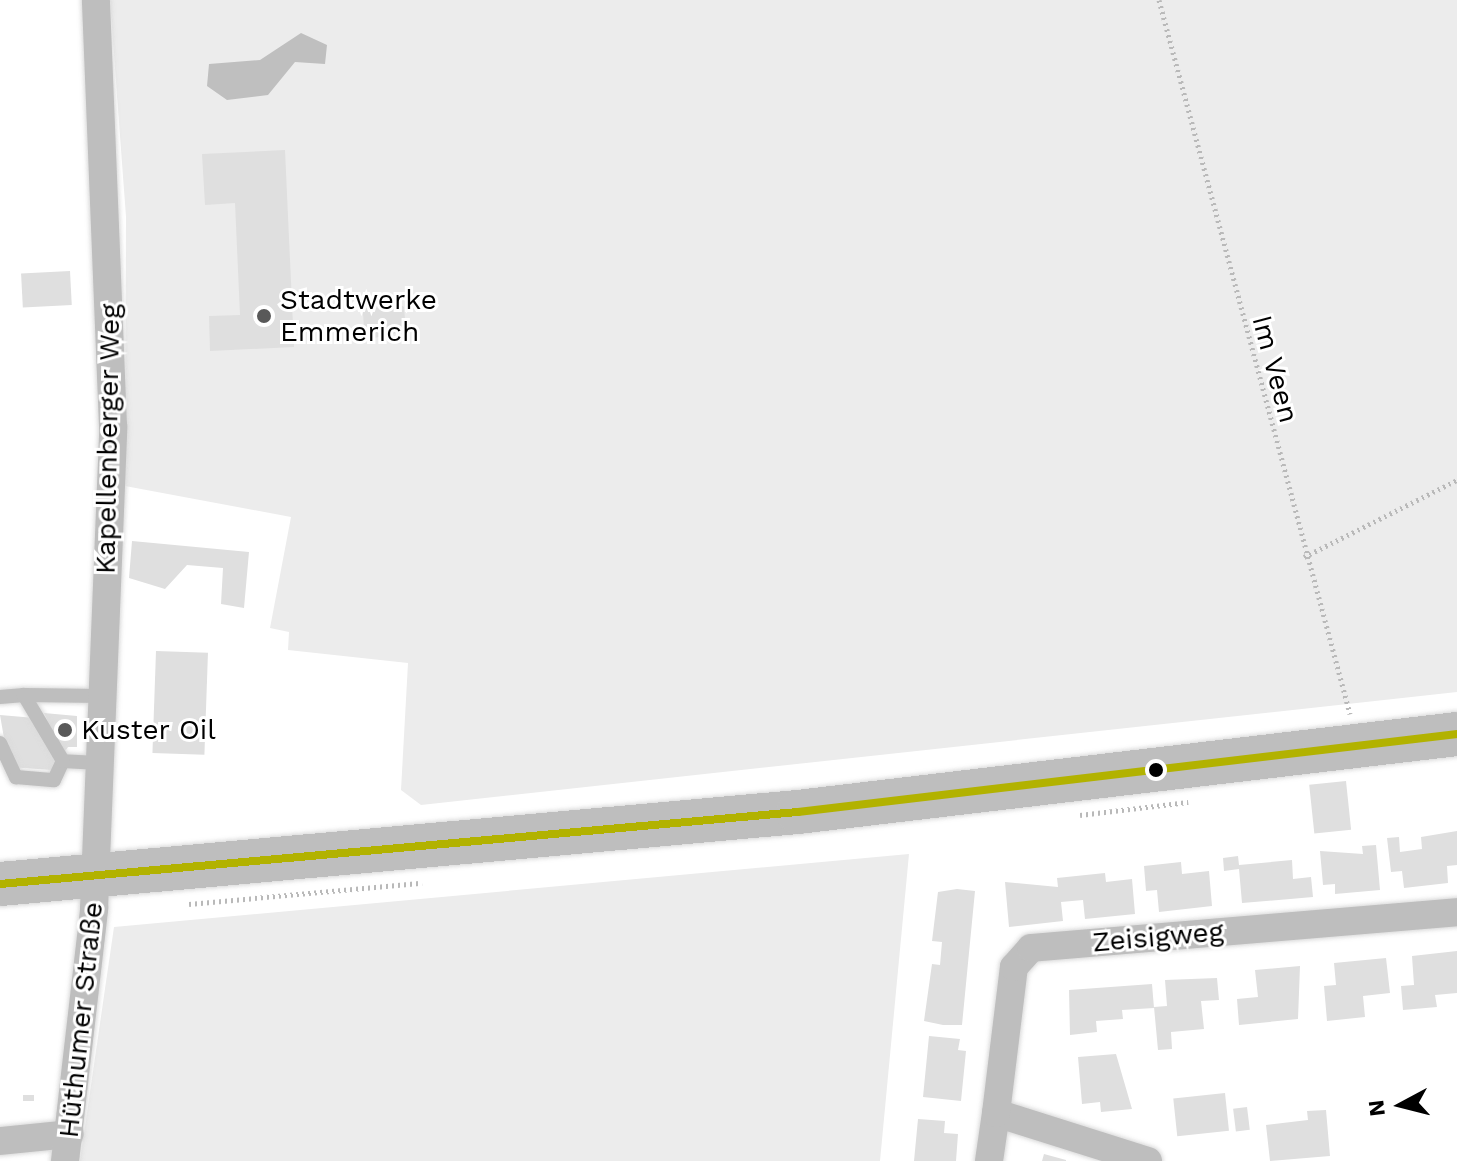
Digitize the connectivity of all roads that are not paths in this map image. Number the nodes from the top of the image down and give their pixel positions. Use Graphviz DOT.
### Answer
graph roads {
  1 [pos="96,0"];
  2 [pos="24,695"];
  3 [pos="102,696"];
  4 [pos="0,697"];
  5 [pos="1457,734"];
  6 [pos="0,743"];
  7 [pos="63,761"];
  8 [pos="99,763"];
  9 [pos="96,878"];
  10 [pos="0,884"];
  11 [pos="1457,912"];
  12 [pos="996,1113"];
  13 [pos="0,1141"];
  14 [pos="67,1148"];
  15 [pos="989,1161"];
  16 [pos="1148,1161"];
  1 -- 3 [label="street, Kapellenberger Weg"];
  2 -- 3 [label="lane"];
  2 -- 4 [label="lane"];
  2 -- 7 [label="lane"];
  3 -- 8 [label="street, Kapellenberger Weg"];
  5 -- 9 [label="main road"];
  6 -- 7 [label="lane"];
  7 -- 8 [label="lane"];
  8 -- 9 [label="street, Kapellenberger Weg"];
  9 -- 10 [label="main road"];
  9 -- 14 [label="street, Hüthumer Straße"];
  11 -- 12 [label="street, Zeisigweg"];
  12 -- 15 [label="street, Zeisigweg"];
  12 -- 16 [label="street"];
  13 -- 14 [label="street"];
}
